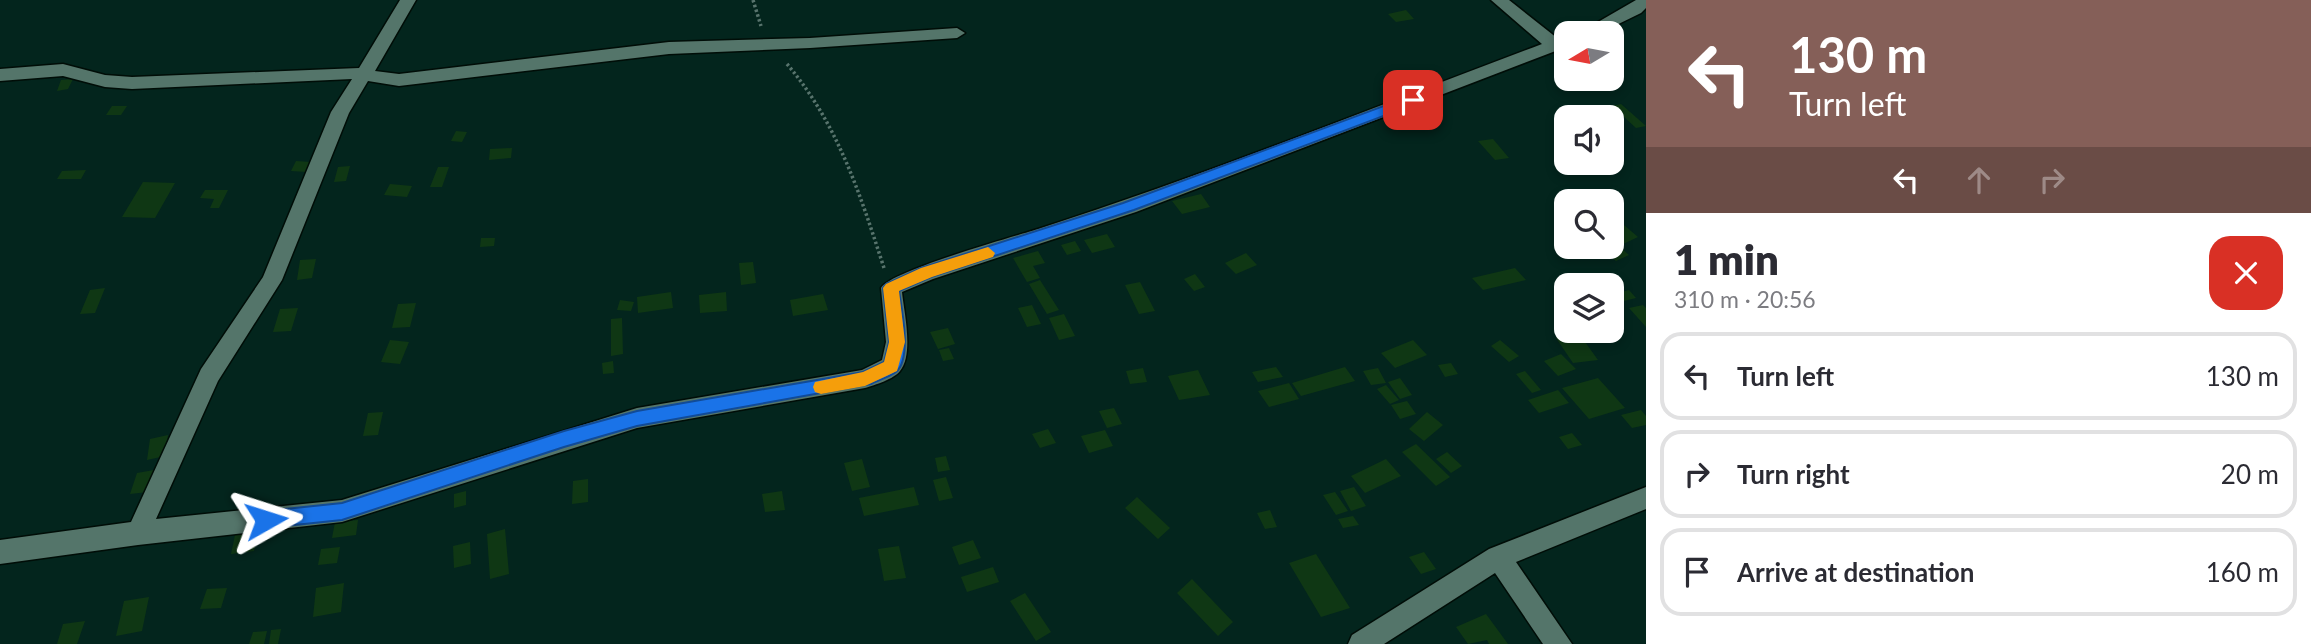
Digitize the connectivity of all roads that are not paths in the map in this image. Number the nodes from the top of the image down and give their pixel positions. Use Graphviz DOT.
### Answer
graph roads {
  1 [pos="408,0"];
  2 [pos="1499,0"];
  3 [pos="1646,0"];
  4 [pos="1611,21"];
  5 [pos="957,33"];
  6 [pos="1554,39"];
  7 [pos="1554,45"];
  8 [pos="0,75"];
  9 [pos="361,76"];
  10 [pos="1646,498"];
  11 [pos="138,533"];
  12 [pos="0,552"];
  13 [pos="1498,556"];
  14 [pos="1361,644"];
  15 [pos="1559,644"];
  1 -- 9 [label="street"];
  2 -- 6 [label="street"];
  3 -- 4 [label="street"];
  5 -- 9 [label="street"];
  7 -- 11 [label="street"];
  8 -- 9 [label="street"];
  9 -- 11 [label="street"];
  10 -- 13 [label="street"];
  11 -- 12 [label="street"];
  13 -- 14 [label="street"];
  13 -- 15 [label="street"];
}
